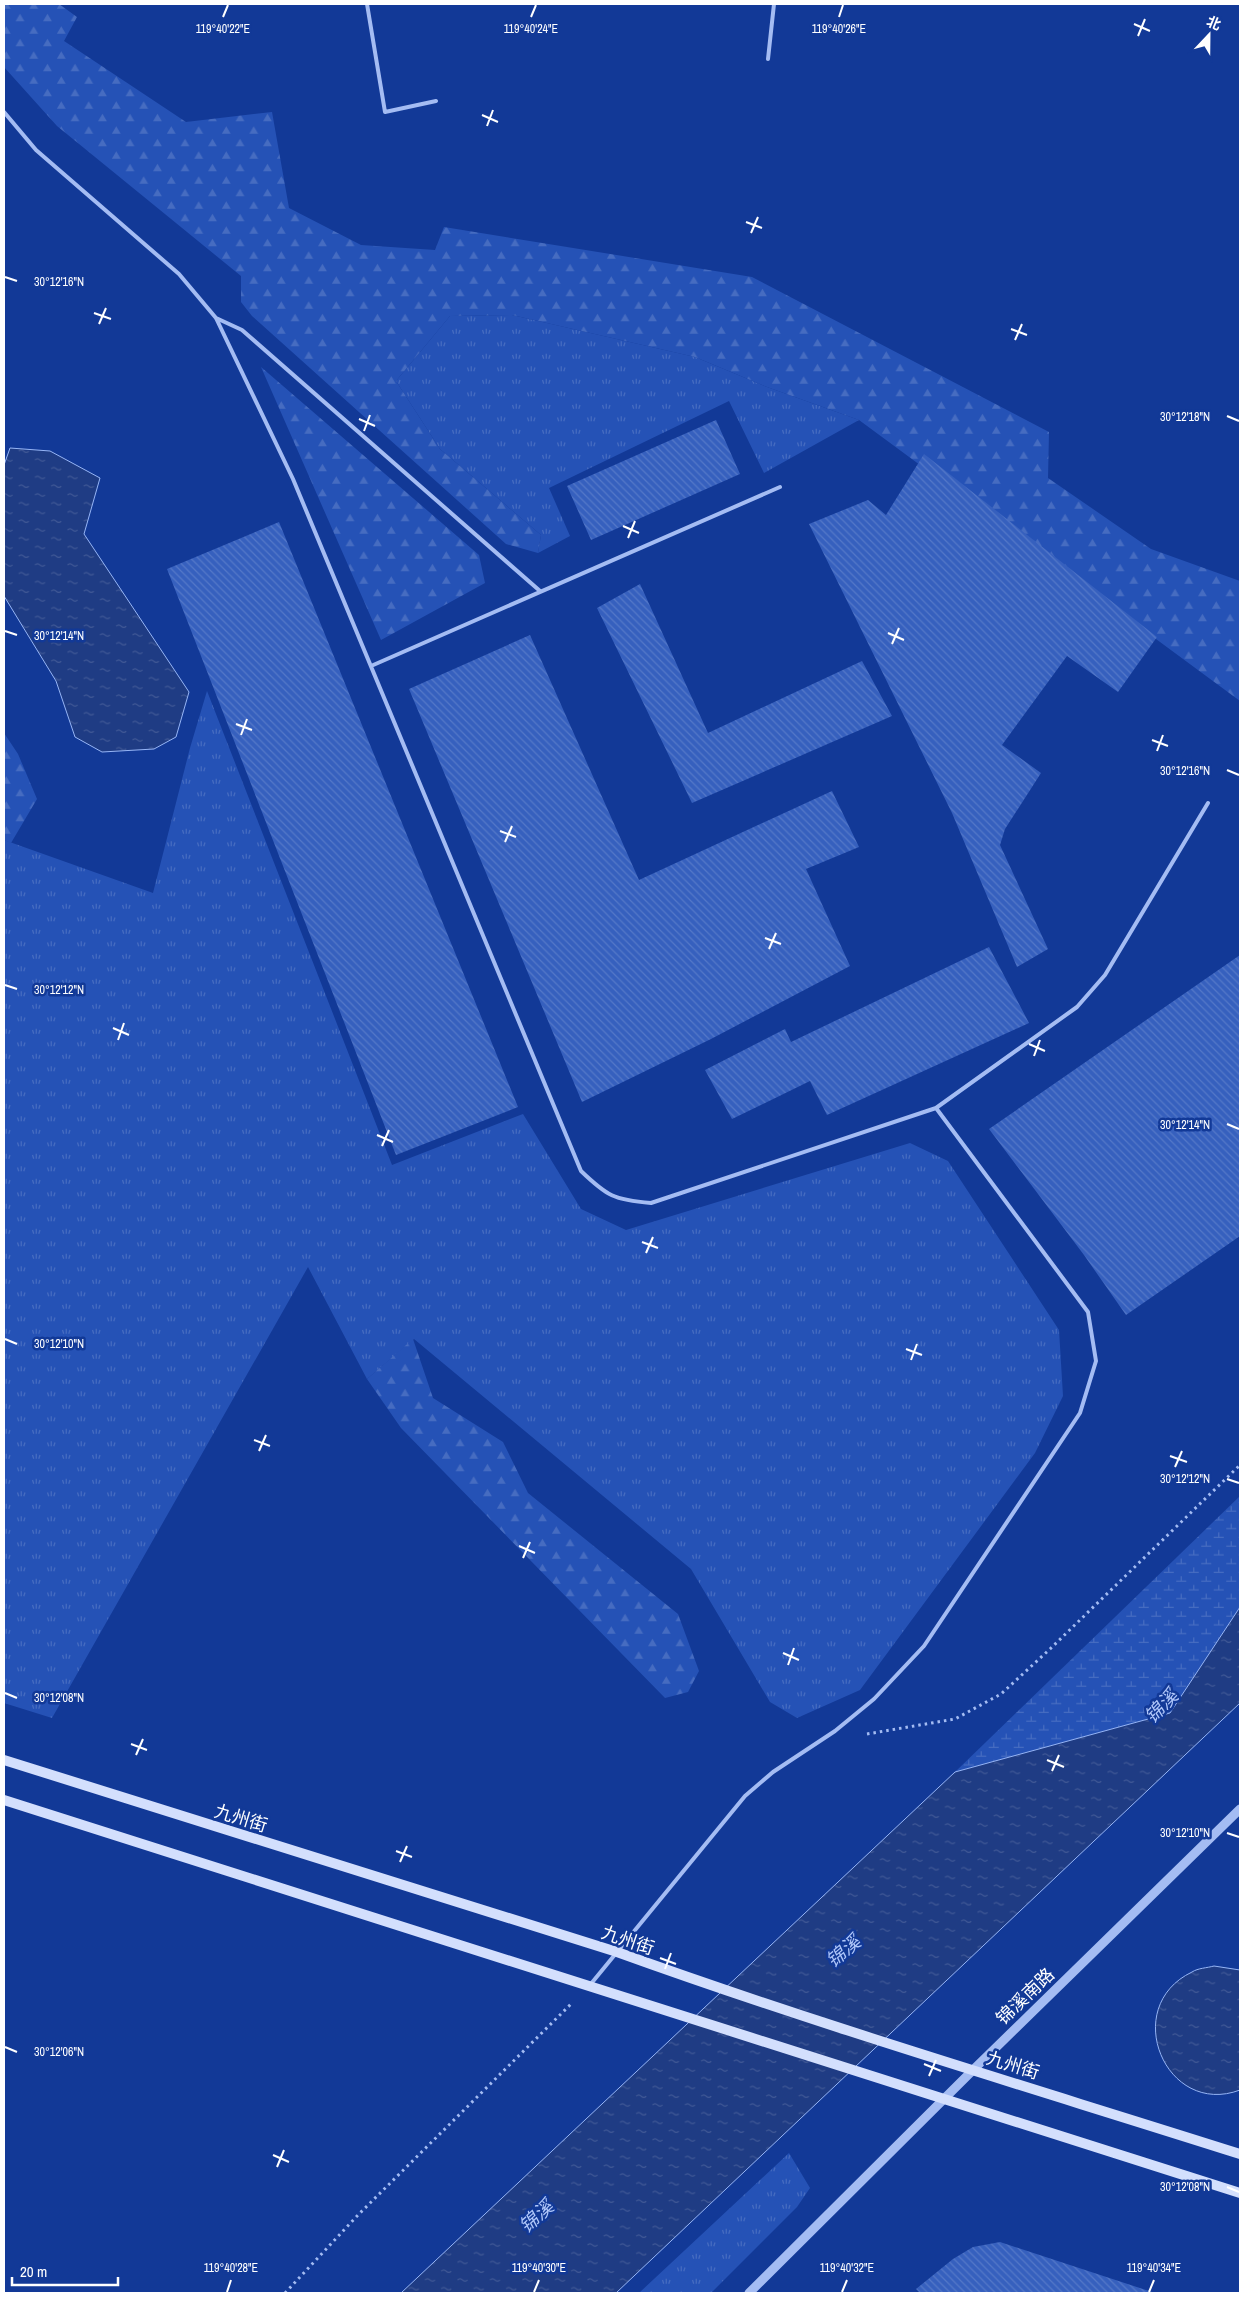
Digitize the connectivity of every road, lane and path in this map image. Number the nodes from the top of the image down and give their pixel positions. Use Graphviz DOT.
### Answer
graph roads {
  1 [pos="367,4"];
  2 [pos="774,4"];
  3 [pos="768,59"];
  4 [pos="436,100"];
  5 [pos="4,112"];
  6 [pos="216,318"];
  7 [pos="780,487"];
  8 [pos="540,591"];
  9 [pos="371,666"];
  10 [pos="1208,803"];
  11 [pos="936,1108"];
  12 [pos="1240,1465"];
  13 [pos="862,1734"];
  14 [pos="4,1760"];
  15 [pos="4,1800"];
  16 [pos="1240,1810"];
  17 [pos="617,1952"];
  18 [pos="590,1985"];
  19 [pos="973,2070"];
  20 [pos="943,2100"];
  21 [pos="1240,2154"];
  22 [pos="1240,2193"];
  23 [pos="285,2293"];
  24 [pos="749,2293"];
  1 -- 4 [label="lane"];
  2 -- 3 [label="lane"];
  5 -- 6 [label="lane"];
  6 -- 8 [label="lane"];
  6 -- 9 [label="lane"];
  7 -- 8 [label="lane"];
  8 -- 9 [label="lane"];
  9 -- 11 [label="lane"];
  10 -- 11 [label="lane"];
  11 -- 17 [label="lane"];
  12 -- 13 [label="path"];
  14 -- 17 [label="main road, 九州街"];
  15 -- 18 [label="main road"];
  16 -- 19 [label="street, 锦溪南路"];
  17 -- 18 [label="lane"];
  17 -- 19 [label="main road, 九州街"];
  18 -- 20 [label="main road"];
  18 -- 23 [label="path"];
  19 -- 20 [label="street, 锦溪南路"];
  19 -- 21 [label="main road, 九州街"];
  20 -- 22 [label="main road"];
  20 -- 24 [label="street, 锦溪南路"];
}
